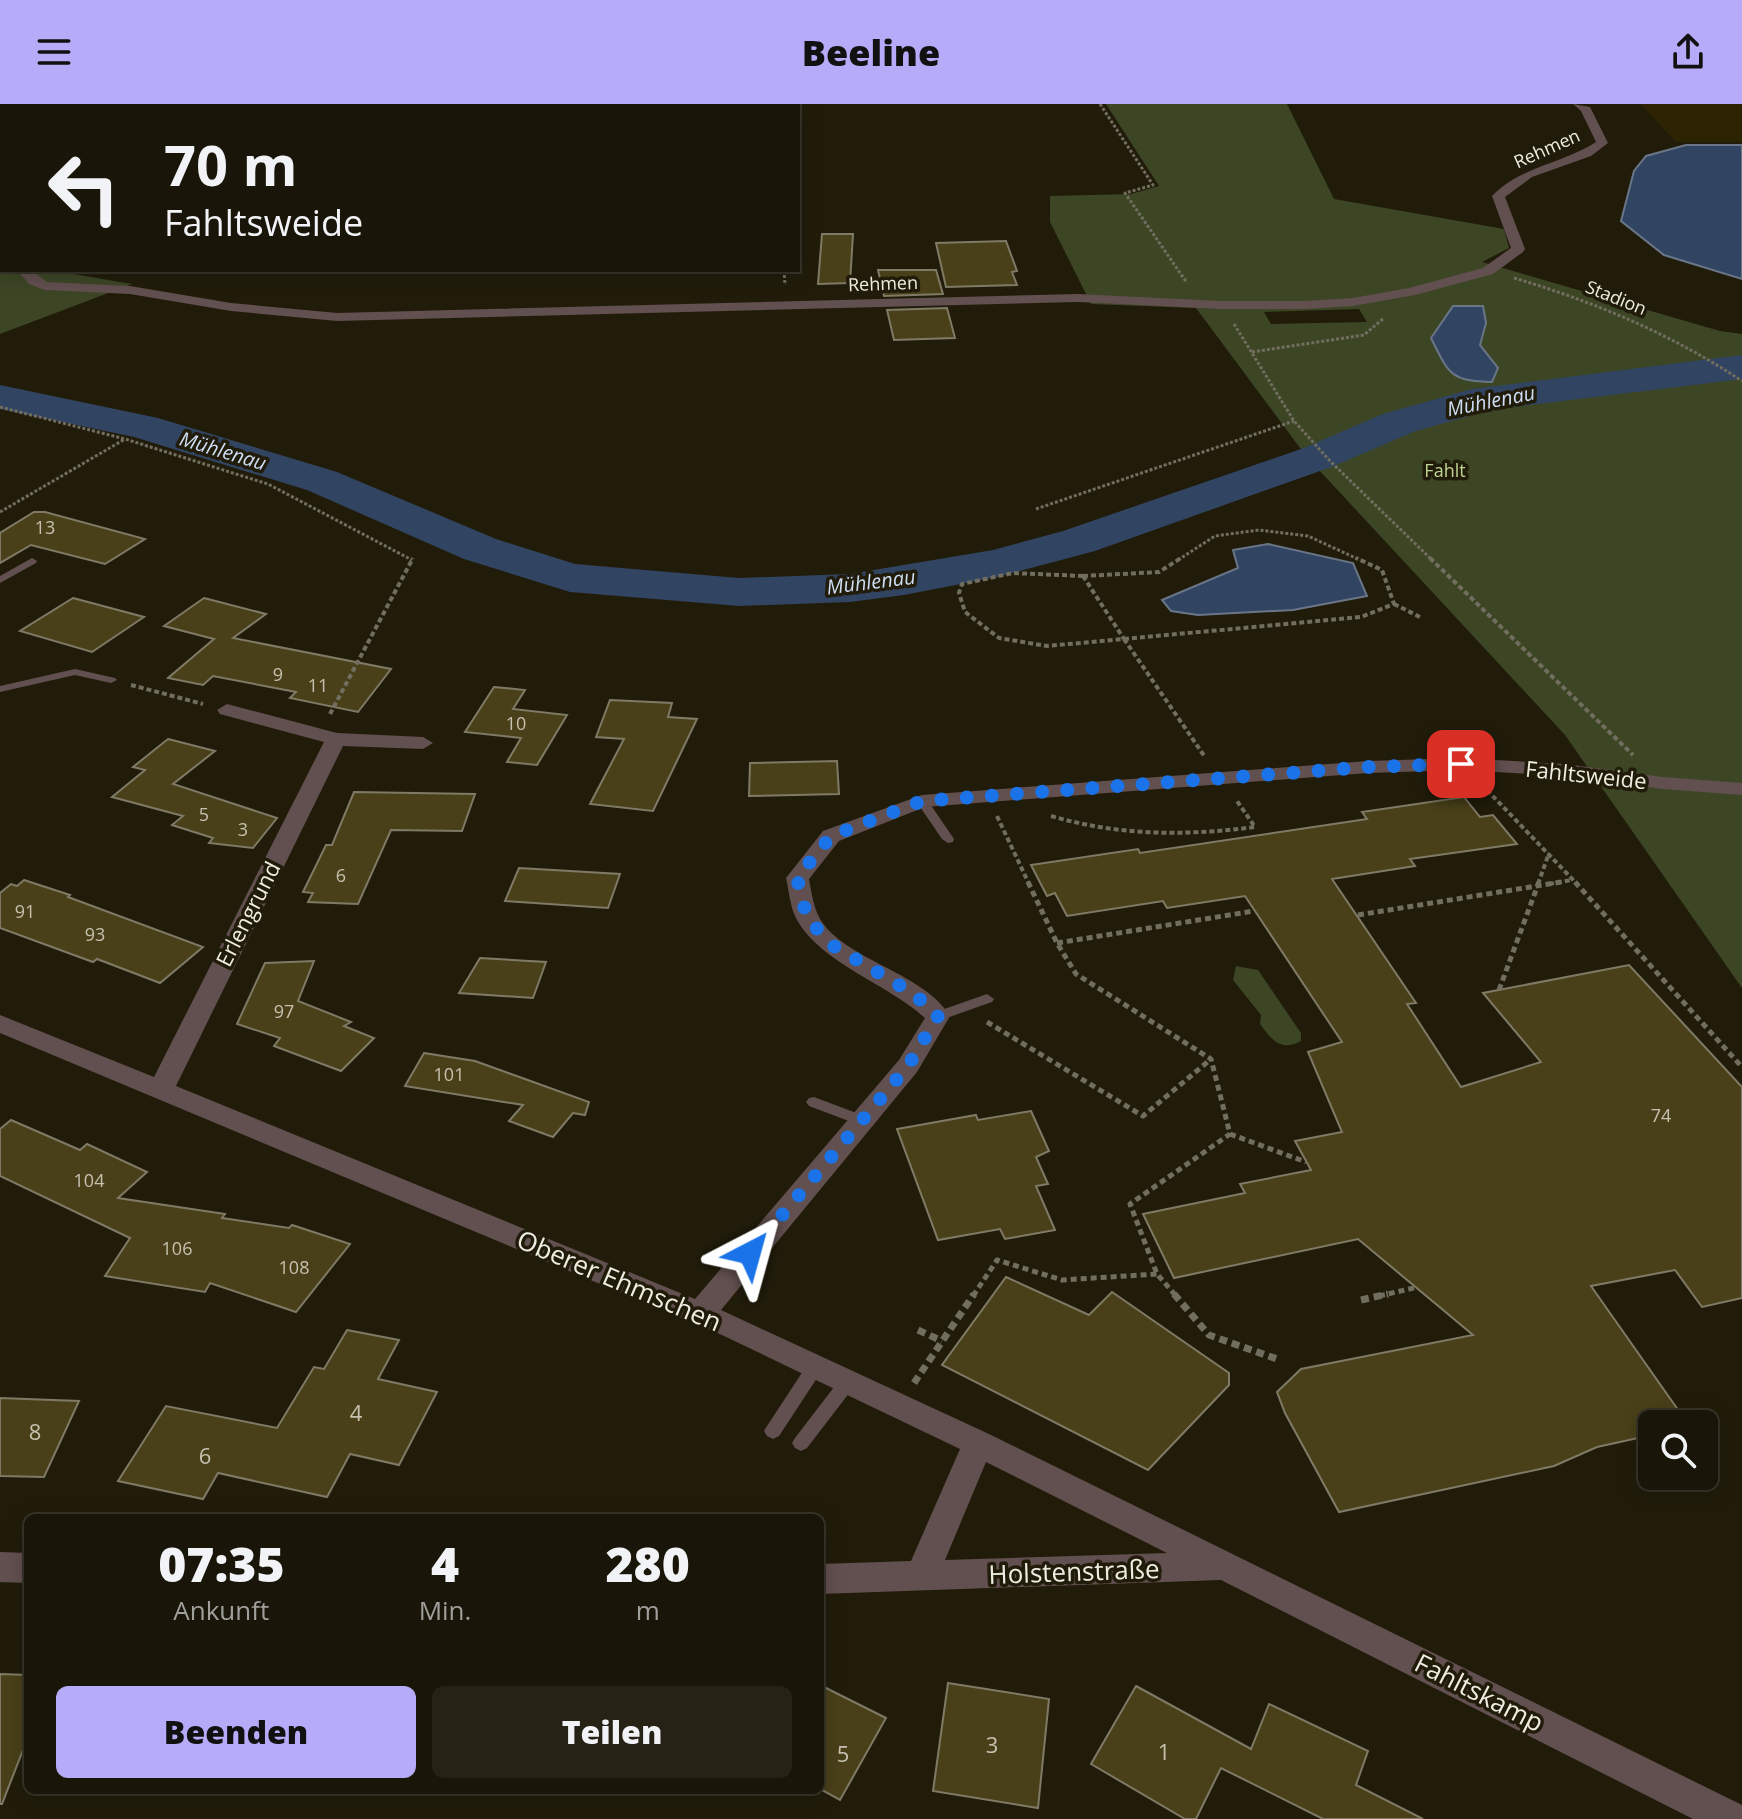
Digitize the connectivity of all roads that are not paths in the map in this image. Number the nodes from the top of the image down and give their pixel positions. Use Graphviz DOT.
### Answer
graph roads {
  1 [pos="1579,104"];
  2 [pos="26,272"];
  3 [pos="32,561"];
  4 [pos="0,580"];
  5 [pos="111,680"];
  6 [pos="0,689"];
  7 [pos="227,710"];
  8 [pos="328,737"];
  9 [pos="423,743"];
  10 [pos="1742,789"];
  11 [pos="922,801"];
  12 [pos="948,839"];
  13 [pos="987,999"];
  14 [pos="938,1016"];
  15 [pos="0,1023"];
  16 [pos="161,1089"];
  17 [pos="814,1102"];
  18 [pos="862,1121"];
  19 [pos="700,1314"];
  20 [pos="815,1367"];
  21 [pos="847,1383"];
  22 [pos="773,1431"];
  23 [pos="801,1443"];
  24 [pos="978,1443"];
  25 [pos="1226,1566"];
  26 [pos="0,1567"];
  27 [pos="24,1568"];
  28 [pos="921,1577"];
  29 [pos="824,1579"];
  30 [pos="1732,1819"];
  1 -- 2 [label="street, Rehmen"];
  3 -- 4 [label="lane"];
  5 -- 6 [label="lane"];
  7 -- 8 [label="street"];
  8 -- 9 [label="street"];
  8 -- 16 [label="street, Erlengrund"];
  10 -- 11 [label="street, Fahltsweide"];
  11 -- 12 [label="lane"];
  11 -- 14 [label="street, Fahltsweide"];
  13 -- 14 [label="lane"];
  14 -- 18 [label="street"];
  15 -- 16 [label="street, Oberer Ehmschen"];
  16 -- 19 [label="street, Oberer Ehmschen"];
  17 -- 18 [label="lane"];
  18 -- 19 [label="street"];
  19 -- 20 [label="street, Oberer Ehmschen"];
  20 -- 21 [label="street, Oberer Ehmschen"];
  20 -- 22 [label="lane"];
  21 -- 23 [label="lane"];
  21 -- 24 [label="street, Oberer Ehmschen"];
  24 -- 25 [label="street, Oberer Ehmschen"];
  24 -- 28 [label="street"];
  25 -- 28 [label="street, Holstenstraße"];
  25 -- 30 [label="street, Fahltskamp"];
  26 -- 27 [label="street"];
  28 -- 29 [label="street, Holstenstraße"];
}
